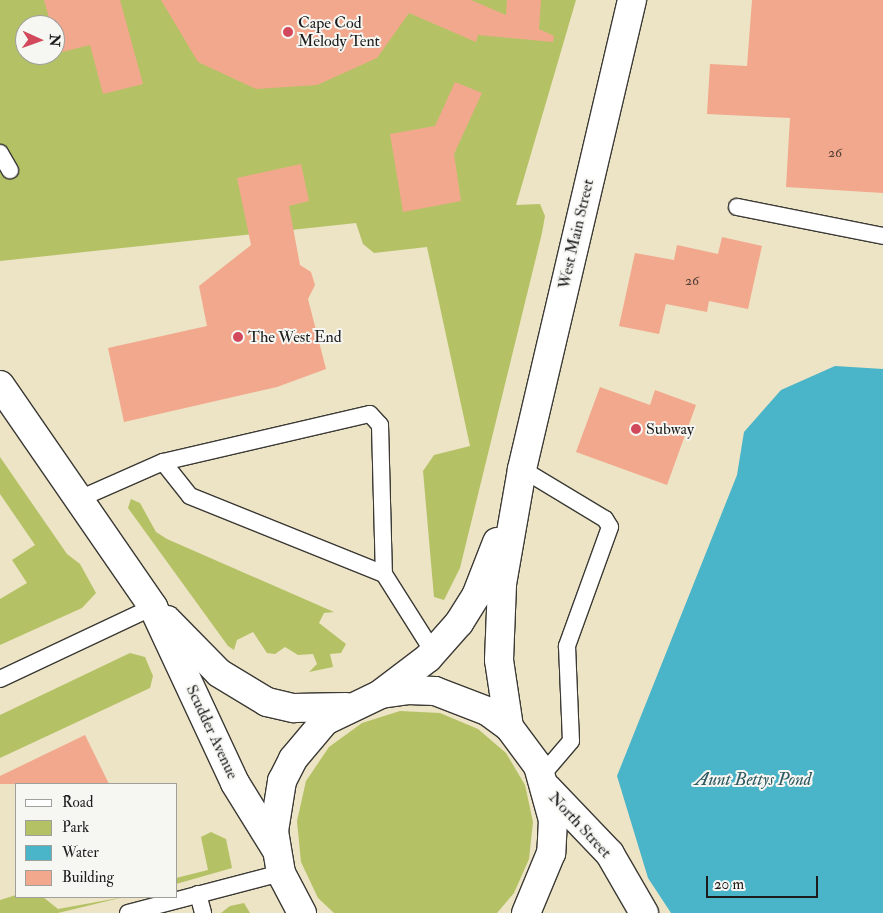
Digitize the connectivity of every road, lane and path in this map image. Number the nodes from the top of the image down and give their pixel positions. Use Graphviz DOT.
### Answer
graph roads {
  1 [pos="632,0"];
  2 [pos="0,153"];
  3 [pos="10,170"];
  4 [pos="737,207"];
  5 [pos="883,236"];
  6 [pos="0,385"];
  7 [pos="163,462"];
  8 [pos="522,469"];
  9 [pos="79,499"];
  10 [pos="384,574"];
  11 [pos="153,607"];
  12 [pos="434,653"];
  13 [pos="0,679"];
  14 [pos="381,694"];
  15 [pos="346,707"];
  16 [pos="509,727"];
  17 [pos="544,782"];
  18 [pos="280,863"];
  19 [pos="198,894"];
  20 [pos="298,910"];
  21 [pos="128,913"];
  22 [pos="203,913"];
  23 [pos="526,913"];
  24 [pos="644,913"];
  1 -- 8 [label="main road, West Main Street"];
  2 -- 3 [label="lane"];
  4 -- 5 [label="lane"];
  6 -- 9 [label="main road, Scudder Avenue"];
  7 -- 9 [label="lane"];
  7 -- 10 [label="lane"];
  7 -- 10 [label="lane"];
  8 -- 12 [label="main road, West Main Street"];
  8 -- 16 [label="main road, West Main Street"];
  8 -- 17 [label="lane"];
  9 -- 11 [label="main road, Scudder Avenue"];
  10 -- 12 [label="lane"];
  11 -- 13 [label="lane"];
  11 -- 15 [label="main road, Scudder Avenue"];
  11 -- 18 [label="main road, Scudder Avenue"];
  12 -- 14 [label="main road, West Main Street"];
  14 -- 15 [label="main road"];
  14 -- 16 [label="main road"];
  15 -- 18 [label="main road"];
  16 -- 17 [label="main road"];
  17 -- 23 [label="main road"];
  17 -- 24 [label="main road, North Street"];
  18 -- 19 [label="lane"];
  18 -- 20 [label="main road, Scudder Avenue"];
  19 -- 21 [label="lane"];
  19 -- 22 [label="lane"];
}
